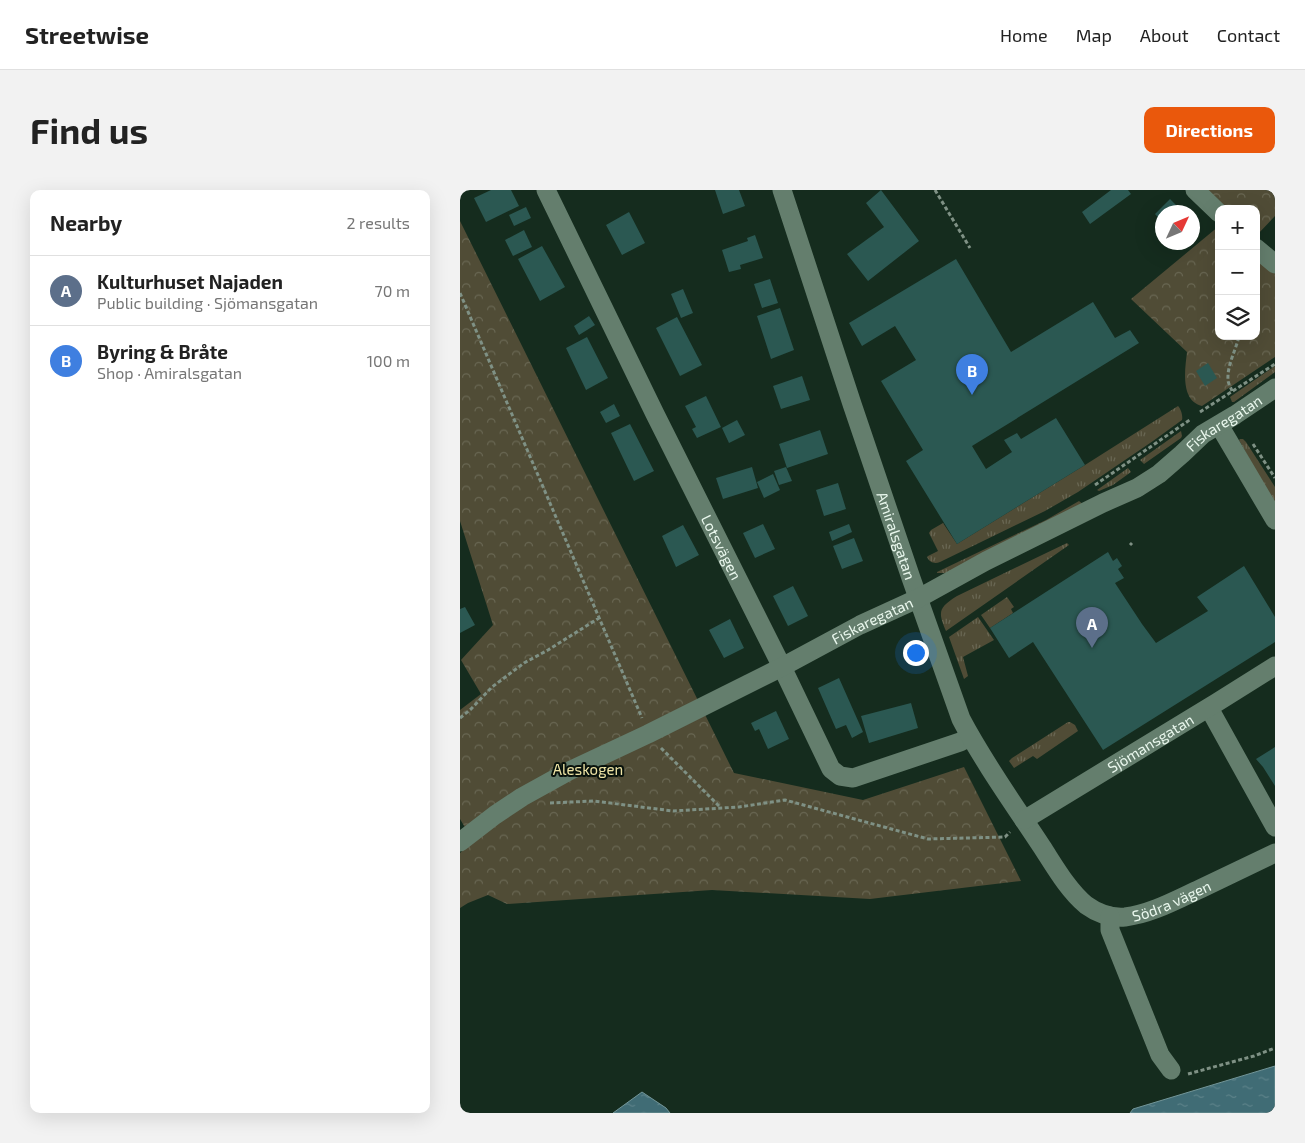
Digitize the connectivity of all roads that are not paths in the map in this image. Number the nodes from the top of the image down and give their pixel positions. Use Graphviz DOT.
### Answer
graph roads {
  1 [pos="546,190"];
  2 [pos="782,190"];
  3 [pos="1195,190"];
  4 [pos="1215,209"];
  5 [pos="1258,250"];
  6 [pos="1275,264"];
  7 [pos="1275,388"];
  8 [pos="1219,425"];
  9 [pos="1275,520"];
  10 [pos="919,598"];
  11 [pos="782,666"];
  12 [pos="1275,666"];
  13 [pos="1209,708"];
  14 [pos="970,737"];
  15 [pos="1024,820"];
  16 [pos="1275,827"];
  17 [pos="461,840"];
  18 [pos="1275,853"];
  19 [pos="1069,887"];
  20 [pos="1110,916"];
  21 [pos="1171,1070"];
  1 -- 11 [label="street, Lotsvägen"];
  2 -- 10 [label="street, Amiralsgatan"];
  3 -- 4 [label="street"];
  5 -- 6 [label="street"];
  7 -- 8 [label="street, Fiskaregatan"];
  8 -- 9 [label="street"];
  8 -- 10 [label="street, Fiskaregatan"];
  10 -- 11 [label="street, Fiskaregatan"];
  10 -- 14 [label="street, Amiralsgatan"];
  11 -- 14 [label="street, Lotsvägen"];
  11 -- 17 [label="street, Fiskaregatan"];
  12 -- 13 [label="street, Sjömansgatan"];
  13 -- 15 [label="street, Sjömansgatan"];
  13 -- 16 [label="street"];
  14 -- 15 [label="street, Amiralsgatan"];
  15 -- 19 [label="street, Amiralsgatan"];
  18 -- 20 [label="street, Södra vägen"];
  19 -- 20 [label="street, Södra vägen"];
  20 -- 21 [label="street"];
}
